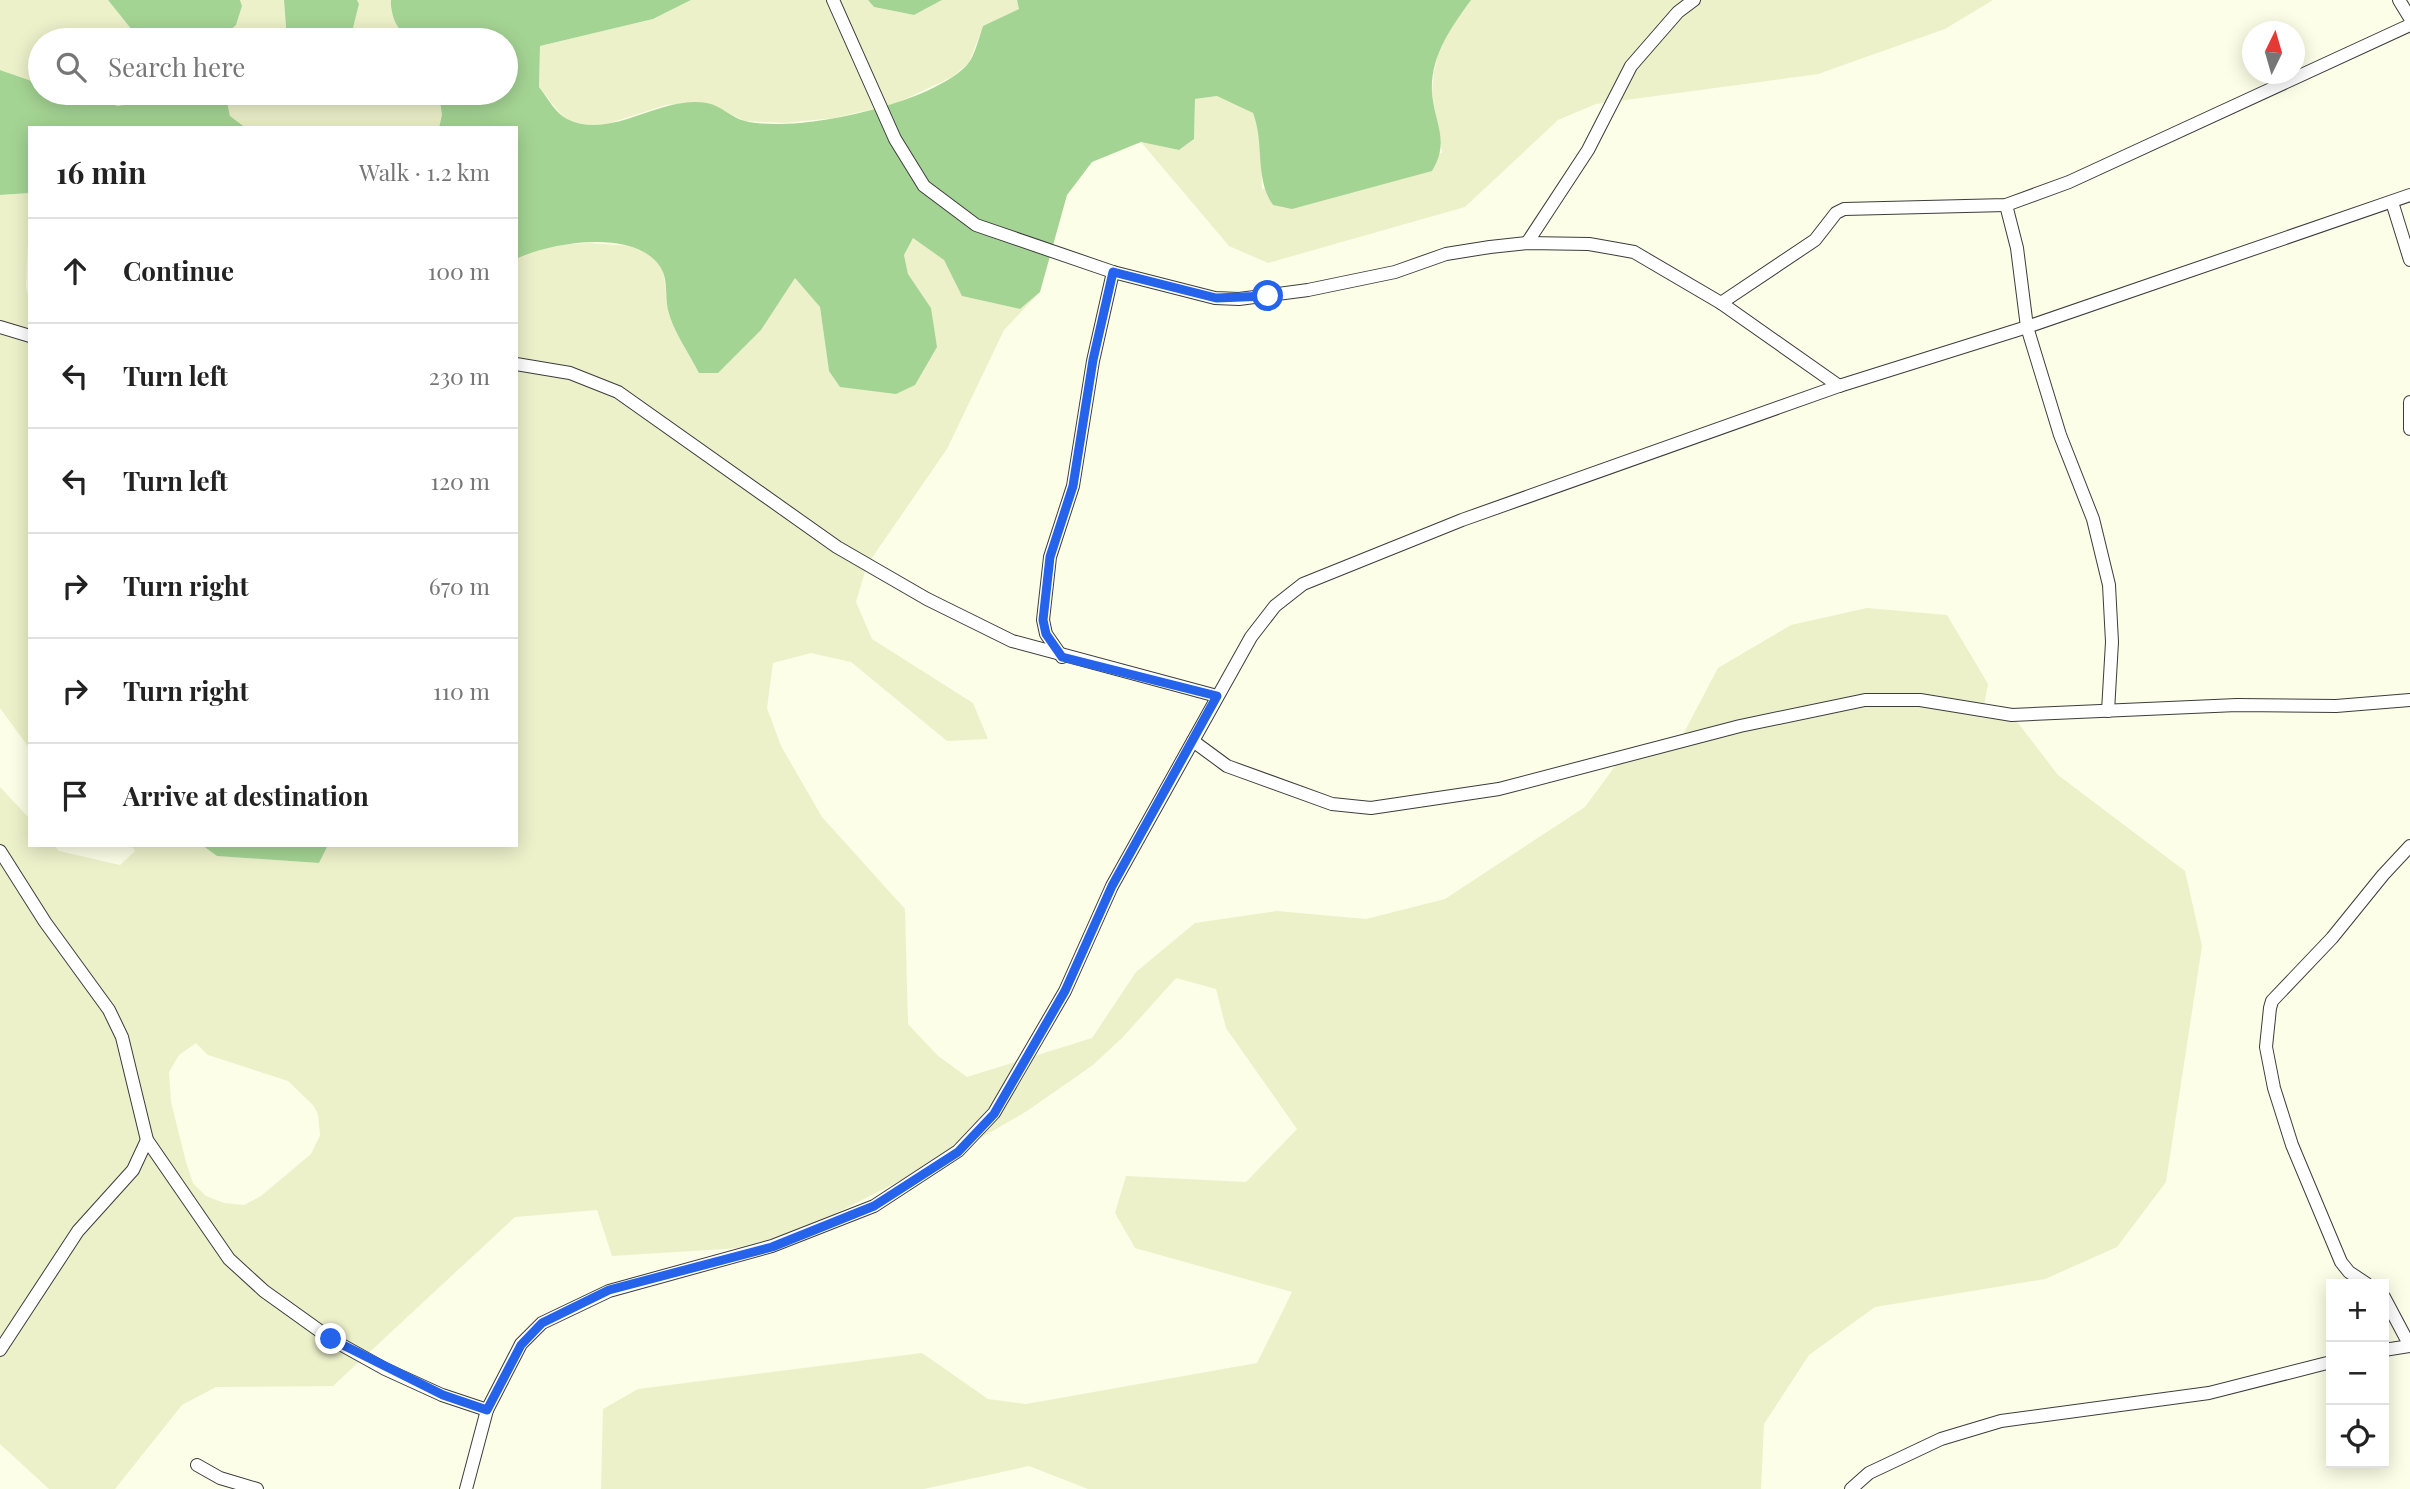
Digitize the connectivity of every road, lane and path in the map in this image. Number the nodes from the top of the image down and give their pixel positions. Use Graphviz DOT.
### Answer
graph roads {
  1 [pos="833,0"];
  2 [pos="1694,0"];
  3 [pos="2399,0"];
  4 [pos="2410,18"];
  5 [pos="2410,25"];
  6 [pos="2410,195"];
  7 [pos="2392,202"];
  8 [pos="2006,205"];
  9 [pos="1527,243"];
  10 [pos="2410,260"];
  11 [pos="1113,272"];
  12 [pos="1721,303"];
  13 [pos="0,327"];
  14 [pos="2027,327"];
  15 [pos="28,335"];
  16 [pos="518,364"];
  17 [pos="1839,386"];
  18 [pos="2410,402"];
  19 [pos="2410,429"];
  20 [pos="1062,657"];
  21 [pos="1217,696"];
  22 [pos="2410,700"];
  23 [pos="2108,711"];
  24 [pos="1193,741"];
  25 [pos="2410,846"];
  26 [pos="0,851"];
  27 [pos="147,1140"];
  28 [pos="159,1157"];
  29 [pos="133,1170"];
  30 [pos="2360,1279"];
  31 [pos="2389,1306"];
  32 [pos="2389,1349"];
  33 [pos="0,1350"];
  34 [pos="2326,1363"];
  35 [pos="487,1410"];
  36 [pos="197,1465"];
  37 [pos="257,1489"];
  38 [pos="466,1489"];
  39 [pos="1851,1489"];
  1 -- 11 [label="street"];
  2 -- 9 [label="street"];
  3 -- 4 [label="street"];
  5 -- 8 [label="street"];
  6 -- 7 [label="street"];
  7 -- 10 [label="street"];
  7 -- 14 [label="street"];
  8 -- 12 [label="street"];
  8 -- 14 [label="street"];
  9 -- 11 [label="street"];
  9 -- 12 [label="street"];
  11 -- 20 [label="street"];
  12 -- 17 [label="street"];
  13 -- 15 [label="street"];
  14 -- 17 [label="street"];
  14 -- 23 [label="street"];
  16 -- 20 [label="street"];
  17 -- 21 [label="street"];
  18 -- 19 [label="street"];
  20 -- 21 [label="street"];
  21 -- 24 [label="street"];
  22 -- 23 [label="street"];
  23 -- 24 [label="street"];
  24 -- 35 [label="street"];
  25 -- 30 [label="street"];
  26 -- 27 [label="street"];
  27 -- 28 [label="street"];
  27 -- 29 [label="street"];
  28 -- 29 [label="street"];
  28 -- 35 [label="street"];
  29 -- 33 [label="street"];
  31 -- 32 [label="street"];
  34 -- 39 [label="street"];
  35 -- 38 [label="street"];
  36 -- 37 [label="street"];
}
